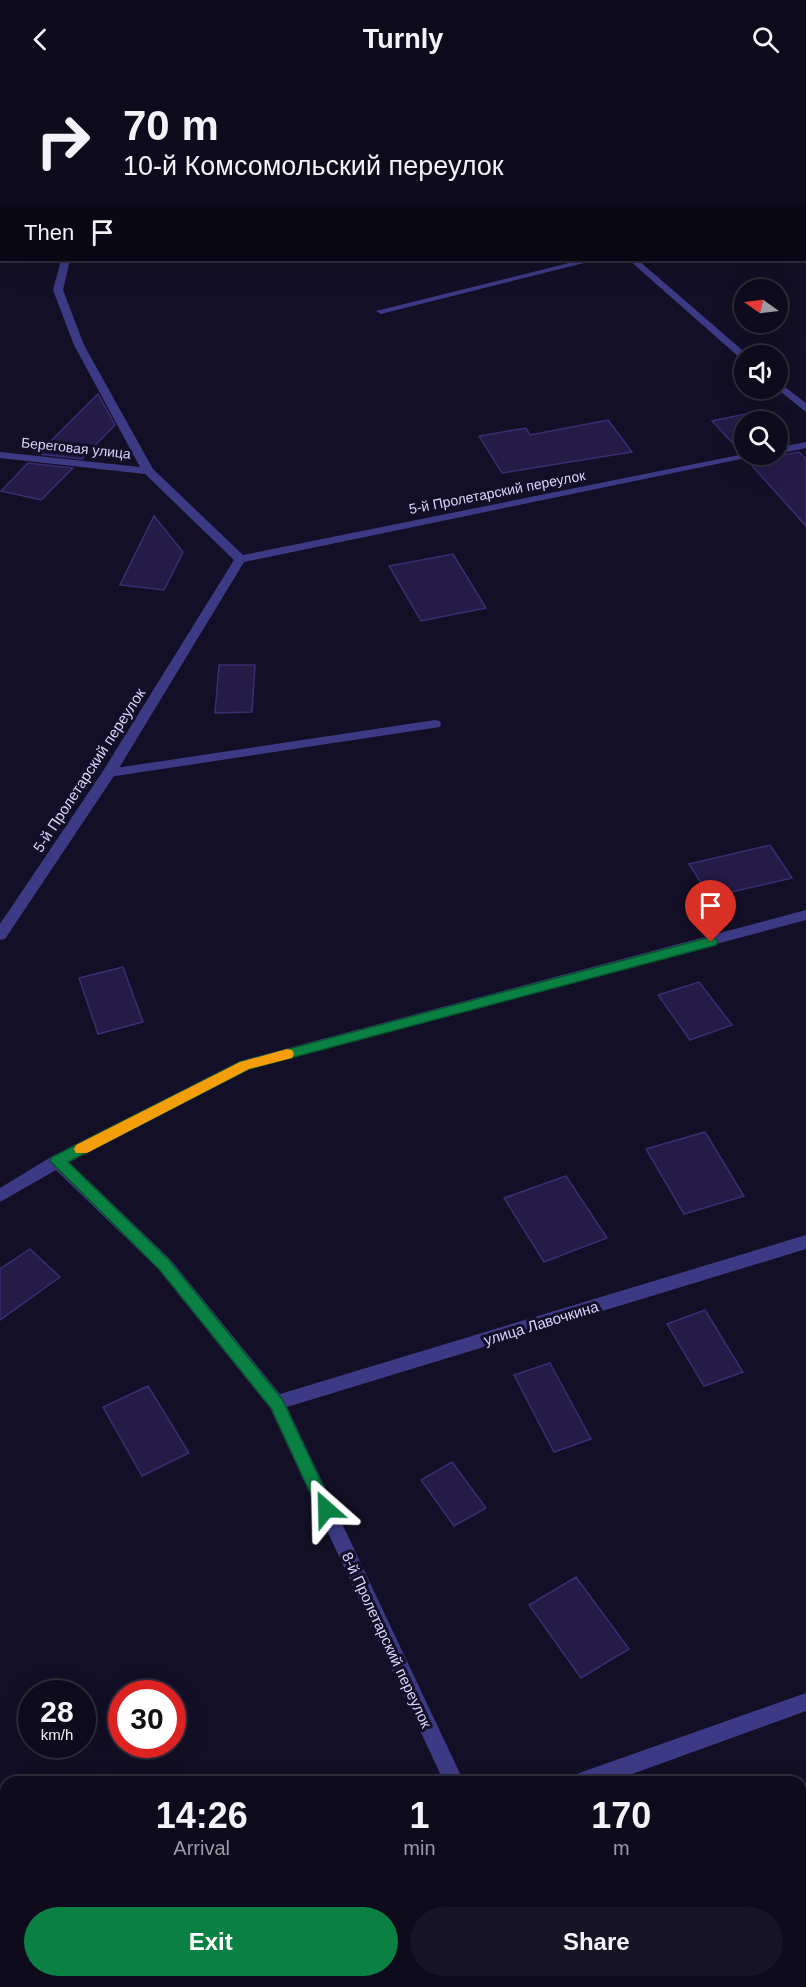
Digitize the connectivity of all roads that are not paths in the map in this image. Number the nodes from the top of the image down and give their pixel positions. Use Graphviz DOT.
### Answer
graph roads {
  1 [pos="65,261"];
  2 [pos="587,261"];
  3 [pos="634,261"];
  4 [pos="381,311"];
  5 [pos="734,347"];
  6 [pos="788,393"];
  7 [pos="806,409"];
  8 [pos="806,445"];
  9 [pos="788,449"];
  10 [pos="0,455"];
  11 [pos="734,459"];
  12 [pos="148,471"];
  13 [pos="240,559"];
  14 [pos="435,724"];
  15 [pos="109,773"];
  16 [pos="806,915"];
  17 [pos="0,935"];
  18 [pos="57,1161"];
  19 [pos="0,1196"];
  20 [pos="806,1242"];
  21 [pos="276,1403"];
  22 [pos="806,1702"];
  23 [pos="450,1776"];
  24 [pos="599,1776"];
  1 -- 12 [label="street"];
  2 -- 4 [label="street"];
  3 -- 5 [label="street"];
  6 -- 7 [label="street"];
  8 -- 9 [label="street"];
  10 -- 12 [label="street, Береговая улица"];
  11 -- 13 [label="street, 5-й Пролетарский переулок"];
  12 -- 13 [label="street"];
  13 -- 15 [label="street, 5-й Пролетарский переулок"];
  14 -- 15 [label="street"];
  15 -- 17 [label="street, 5-й Пролетарский переулок"];
  16 -- 18 [label="street"];
  18 -- 19 [label="street"];
  18 -- 21 [label="street, 8-й Пролетарский переулок"];
  20 -- 21 [label="street, улица Лавочкина"];
  21 -- 23 [label="street, 8-й Пролетарский переулок"];
  22 -- 24 [label="street"];
}
